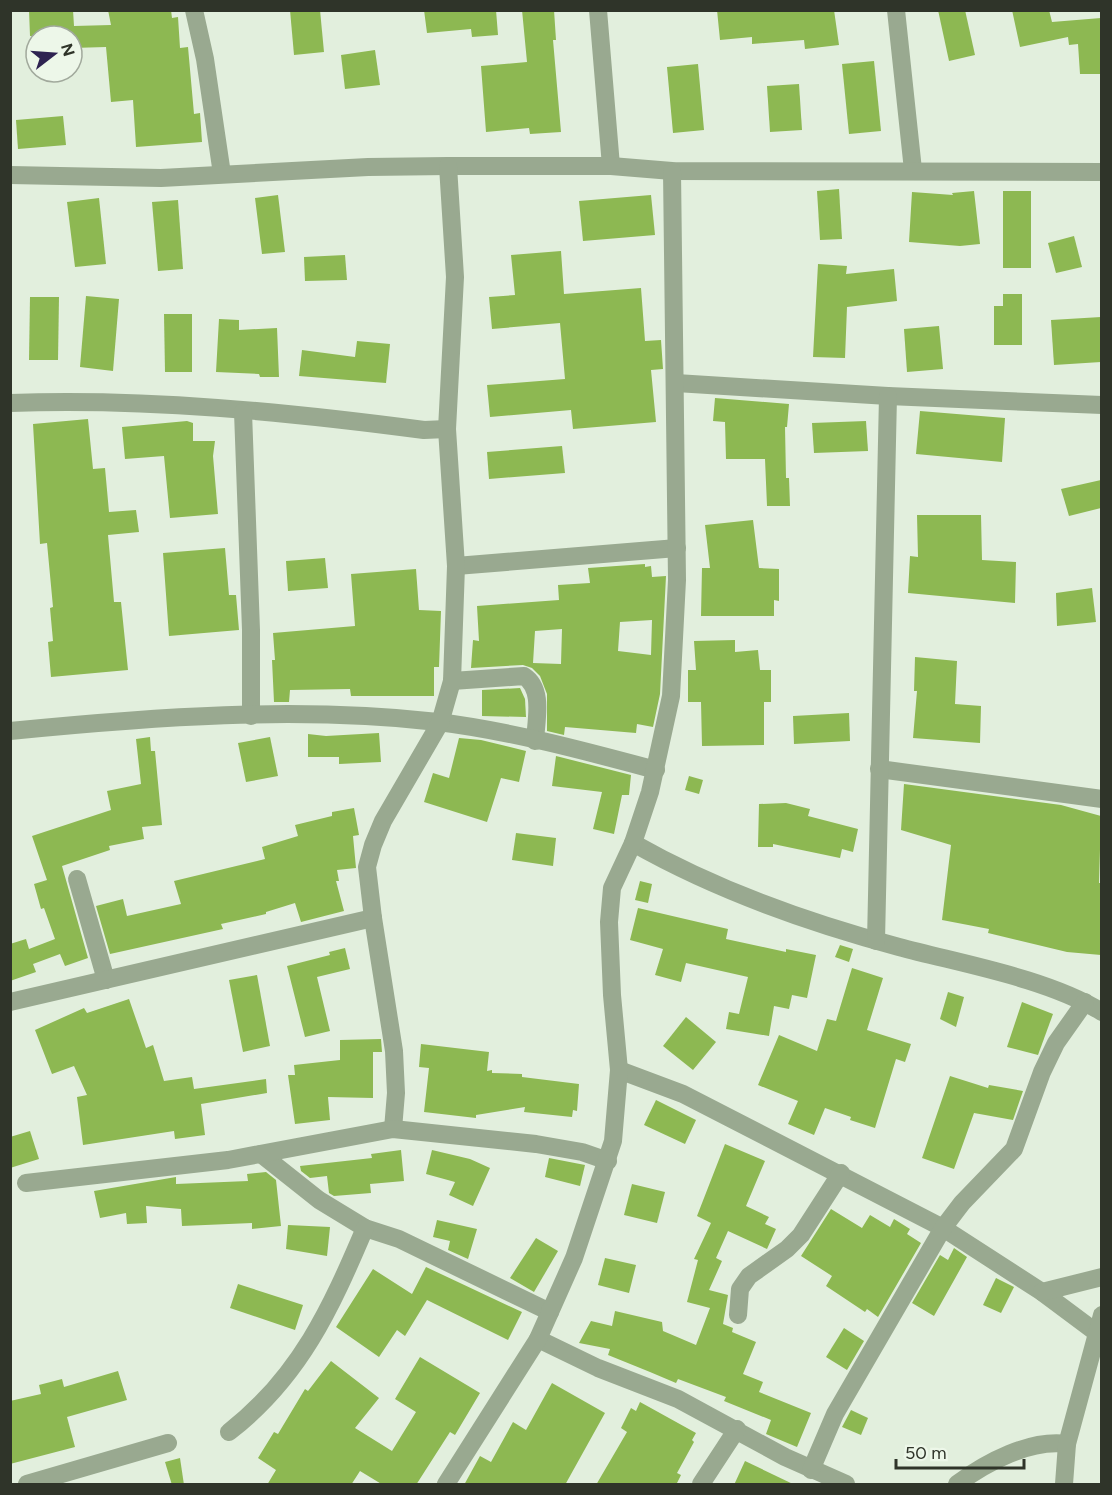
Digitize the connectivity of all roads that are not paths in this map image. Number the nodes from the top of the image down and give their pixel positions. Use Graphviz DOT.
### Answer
graph roads {
  1 [pos="194,10"];
  2 [pos="598,10"];
  3 [pos="896,10"];
  4 [pos="448,166"];
  5 [pos="611,166"];
  6 [pos="913,170"];
  7 [pos="672,171"];
  8 [pos="1101,172"];
  9 [pos="222,174"];
  10 [pos="10,175"];
  11 [pos="676,383"];
  12 [pos="888,396"];
  13 [pos="10,403"];
  14 [pos="1101,405"];
  15 [pos="243,412"];
  16 [pos="447,429"];
  17 [pos="677,548"];
  18 [pos="456,566"];
  19 [pos="452,681"];
  20 [pos="251,716"];
  21 [pos="440,723"];
  22 [pos="10,731"];
  23 [pos="535,741"];
  24 [pos="879,769"];
  25 [pos="656,770"];
  26 [pos="1101,799"];
  27 [pos="633,843"];
  28 [pos="77,879"];
  29 [pos="373,918"];
  30 [pos="876,941"];
  31 [pos="106,980"];
  32 [pos="10,1002"];
  33 [pos="1086,1002"];
  34 [pos="1101,1012"];
  35 [pos="619,1070"];
  36 [pos="393,1129"];
  37 [pos="261,1154"];
  38 [pos="608,1161"];
  39 [pos="841,1173"];
  40 [pos="26,1183"];
  41 [pos="365,1228"];
  42 [pos="944,1228"];
  43 [pos="1101,1277"];
  44 [pos="1042,1292"];
  45 [pos="550,1312"];
  46 [pos="738,1315"];
  47 [pos="1101,1315"];
  48 [pos="1097,1333"];
  49 [pos="538,1339"];
  50 [pos="737,1429"];
  51 [pos="229,1432"];
  52 [pos="168,1443"];
  53 [pos="1067,1444"];
  54 [pos="811,1470"];
  55 [pos="27,1485"];
  56 [pos="446,1485"];
  57 [pos="701,1485"];
  58 [pos="846,1485"];
  59 [pos="957,1485"];
  60 [pos="1064,1485"];
  1 -- 9 [label="street"];
  2 -- 5 [label="street"];
  3 -- 6 [label="street"];
  4 -- 5 [label="street"];
  4 -- 9 [label="street"];
  4 -- 16 [label="street"];
  5 -- 7 [label="street"];
  6 -- 7 [label="street"];
  6 -- 8 [label="street"];
  7 -- 11 [label="street"];
  9 -- 10 [label="street"];
  11 -- 12 [label="street"];
  11 -- 17 [label="street"];
  12 -- 14 [label="street"];
  12 -- 24 [label="street"];
  13 -- 15 [label="street"];
  15 -- 16 [label="street"];
  15 -- 20 [label="street"];
  16 -- 18 [label="street"];
  17 -- 18 [label="street"];
  17 -- 25 [label="street"];
  18 -- 19 [label="street"];
  19 -- 21 [label="street"];
  19 -- 23 [label="street"];
  20 -- 21 [label="street"];
  20 -- 22 [label="street"];
  21 -- 23 [label="street"];
  21 -- 29 [label="street"];
  23 -- 25 [label="street"];
  24 -- 26 [label="street"];
  24 -- 30 [label="street"];
  25 -- 27 [label="street"];
  27 -- 30 [label="street"];
  27 -- 35 [label="street"];
  28 -- 31 [label="street"];
  29 -- 31 [label="street"];
  29 -- 36 [label="street"];
  30 -- 33 [label="street"];
  31 -- 32 [label="street"];
  33 -- 34 [label="street"];
  33 -- 42 [label="street"];
  35 -- 38 [label="street"];
  35 -- 39 [label="street"];
  36 -- 37 [label="street"];
  36 -- 38 [label="street"];
  37 -- 40 [label="street"];
  37 -- 41 [label="street"];
  38 -- 45 [label="street"];
  39 -- 42 [label="street"];
  39 -- 46 [label="street"];
  41 -- 45 [label="street"];
  41 -- 51 [label="street"];
  42 -- 44 [label="street"];
  42 -- 54 [label="street"];
  43 -- 44 [label="street"];
  44 -- 48 [label="street"];
  45 -- 49 [label="street"];
  47 -- 48 [label="street"];
  48 -- 53 [label="street"];
  49 -- 50 [label="street"];
  49 -- 56 [label="street"];
  50 -- 54 [label="street"];
  50 -- 57 [label="street"];
  52 -- 55 [label="street"];
  53 -- 59 [label="street"];
  53 -- 60 [label="street"];
  54 -- 58 [label="street"];
}
